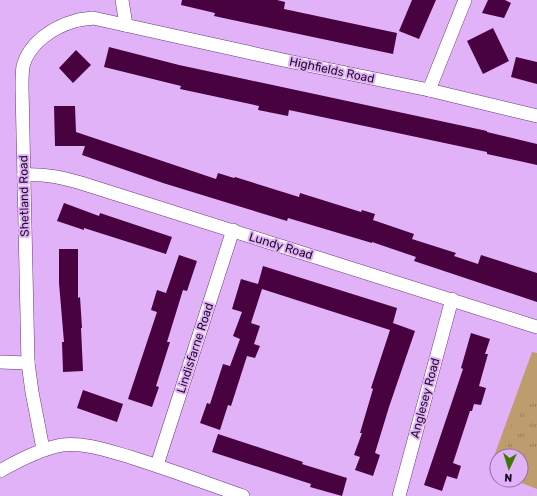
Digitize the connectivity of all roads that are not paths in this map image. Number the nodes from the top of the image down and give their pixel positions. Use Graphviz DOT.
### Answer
graph roads {
  1 [pos="122,0"];
  2 [pos="465,0"];
  3 [pos="126,25"];
  4 [pos="429,90"];
  5 [pos="537,116"];
  6 [pos="24,175"];
  7 [pos="232,230"];
  8 [pos="452,299"];
  9 [pos="537,327"];
  10 [pos="0,362"];
  11 [pos="28,363"];
  12 [pos="43,449"];
  13 [pos="157,465"];
  14 [pos="0,471"];
  15 [pos="243,496"];
  16 [pos="399,496"];
  1 -- 3 [label="street"];
  2 -- 4 [label="street"];
  3 -- 4 [label="street, Highfields Road"];
  3 -- 6 [label="street, Shetland Road"];
  4 -- 5 [label="street, Highfields Road"];
  6 -- 7 [label="street, Lundy Road"];
  6 -- 11 [label="street, Shetland Road"];
  7 -- 8 [label="street, Lundy Road"];
  7 -- 13 [label="street, Lindisfarne Road"];
  8 -- 9 [label="street, Lundy Road"];
  8 -- 16 [label="street, Anglesey Road"];
  10 -- 11 [label="street"];
  11 -- 12 [label="street, Shetland Road"];
  12 -- 13 [label="street"];
  12 -- 14 [label="street"];
  13 -- 15 [label="street"];
}
